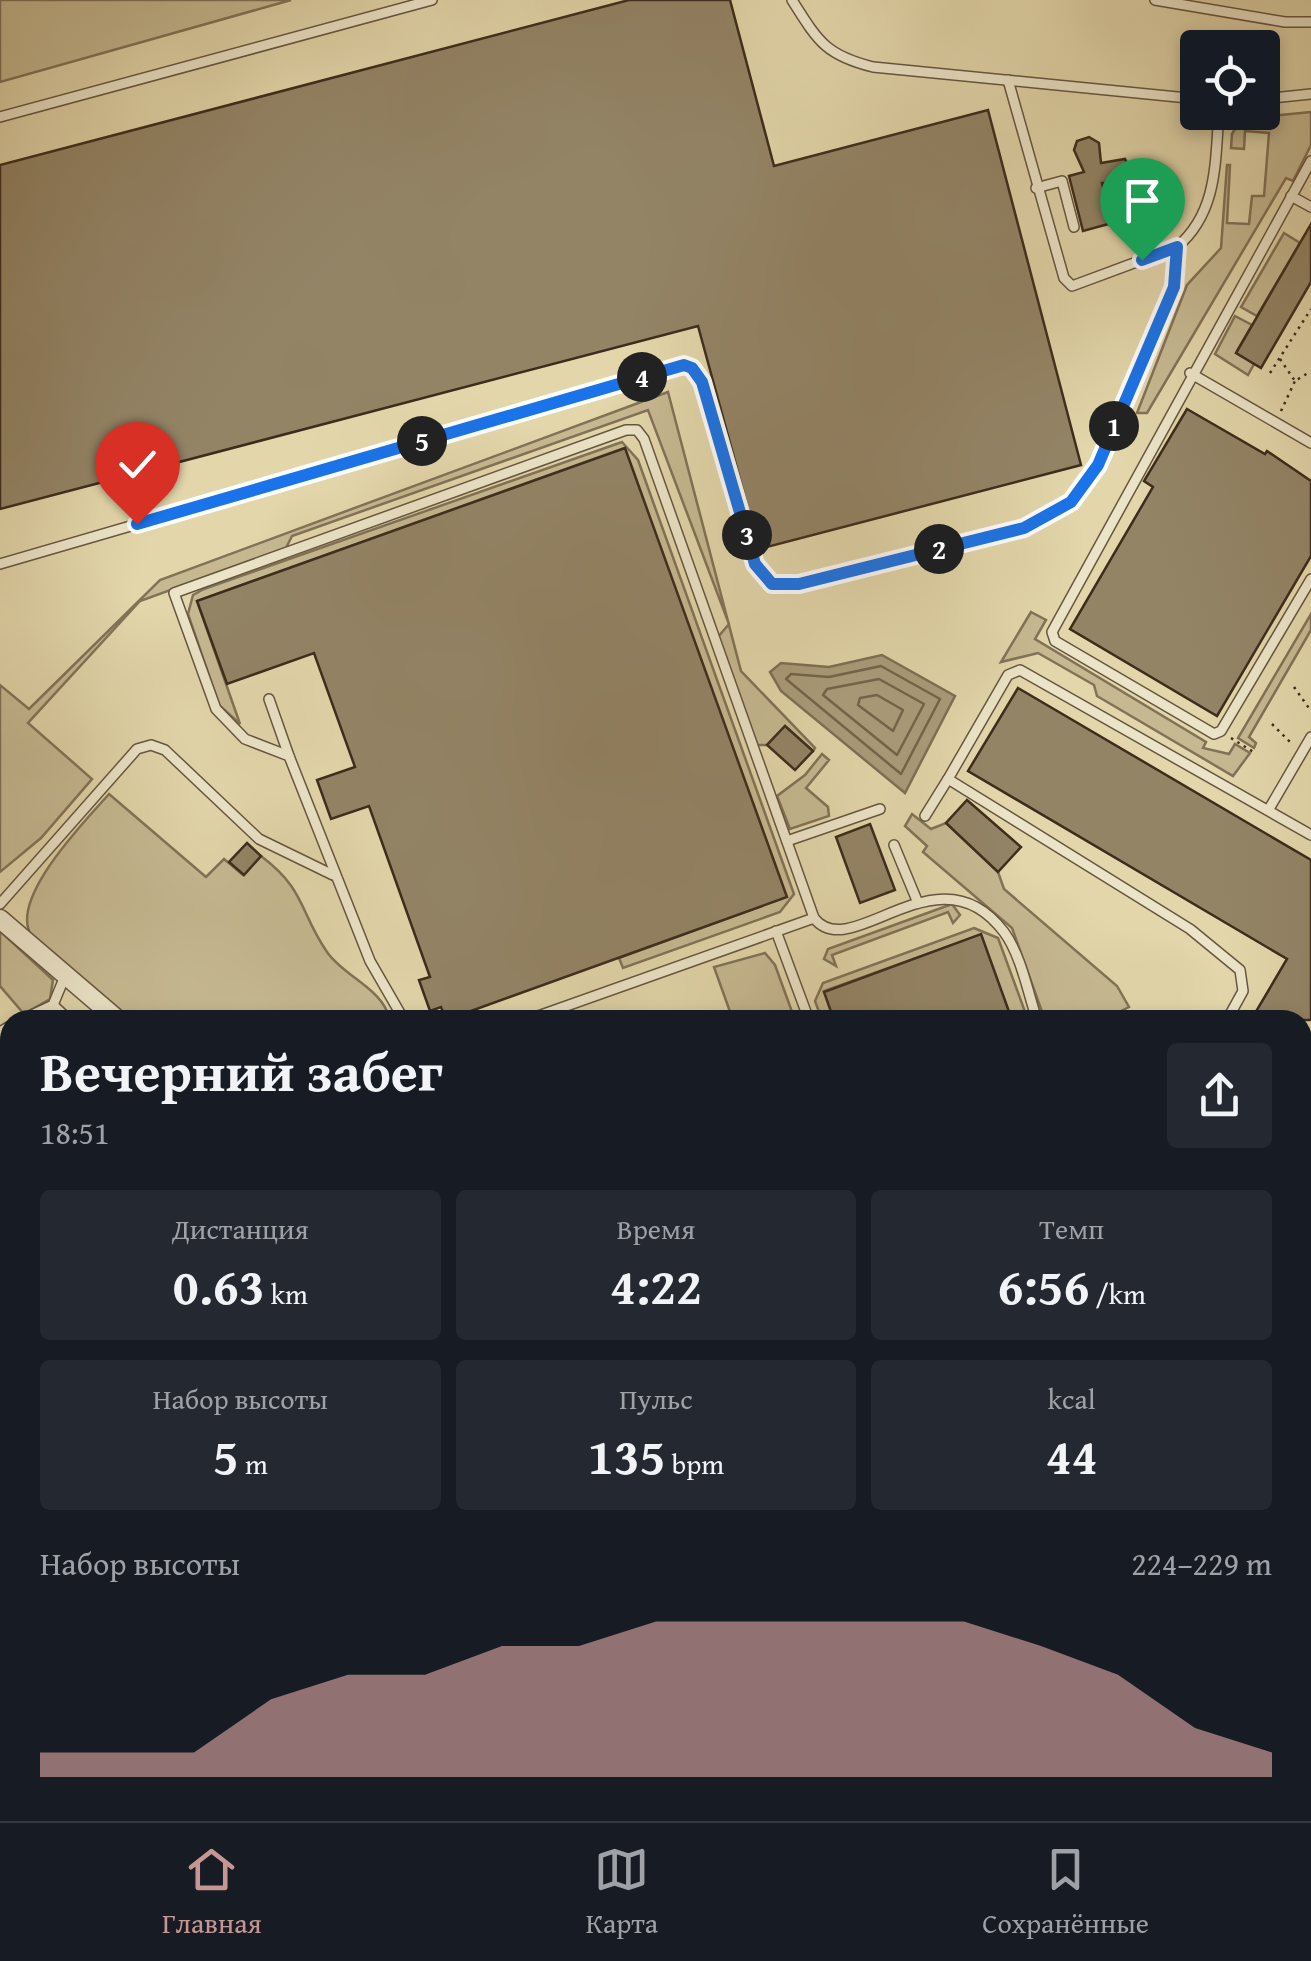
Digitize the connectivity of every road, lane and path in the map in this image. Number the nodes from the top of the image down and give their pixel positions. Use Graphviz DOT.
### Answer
graph roads {
  1 [pos="432,0"];
  2 [pos="792,0"];
  3 [pos="1155,0"];
  4 [pos="1311,22"];
  5 [pos="1008,80"];
  6 [pos="1311,94"];
  7 [pos="1180,97"];
  8 [pos="1280,97"];
  9 [pos="0,117"];
  10 [pos="1217,130"];
  11 [pos="1311,161"];
  12 [pos="1036,188"];
  13 [pos="1291,196"];
  14 [pos="1311,207"];
  15 [pos="1074,227"];
  16 [pos="1177,247"];
  17 [pos="1310,311"];
  18 [pos="1279,358"];
  19 [pos="1190,373"];
  20 [pos="1270,373"];
  21 [pos="1308,373"];
  22 [pos="1295,381"];
  23 [pos="1276,423"];
  24 [pos="1311,444"];
  25 [pos="0,564"];
  26 [pos="1311,580"];
  27 [pos="1294,688"];
  28 [pos="269,700"];
  29 [pos="1311,711"];
  30 [pos="1272,724"];
  31 [pos="1221,731"];
  32 [pos="1311,737"];
  33 [pos="1302,752"];
  34 [pos="1256,753"];
  35 [pos="288,756"];
  36 [pos="948,779"];
  37 [pos="880,809"];
  38 [pos="1269,809"];
  39 [pos="925,816"];
  40 [pos="1311,834"];
  41 [pos="786,842"];
  42 [pos="894,845"];
  43 [pos="333,874"];
  44 [pos="918,903"];
  45 [pos="0,904"];
  46 [pos="814,918"];
  47 [pos="0,919"];
  48 [pos="776,931"];
  49 [pos="65,975"];
  50 [pos="52,1005"];
  51 [pos="41,1010"];
  52 [pos="58,1010"];
  53 [pos="106,1010"];
  54 [pos="398,1010"];
  55 [pos="556,1010"];
  56 [pos="806,1010"];
  57 [pos="1033,1010"];
  58 [pos="1233,1010"];
  1 -- 9 [label="lane"];
  2 -- 5 [label="lane"];
  3 -- 4 [label="lane"];
  5 -- 7 [label="lane"];
  5 -- 12 [label="lane"];
  6 -- 8 [label="lane"];
  10 -- 16 [label="lane"];
  11 -- 13 [label="lane"];
  12 -- 15 [label="lane"];
  12 -- 16 [label="lane"];
  13 -- 14 [label="lane"];
  13 -- 19 [label="lane"];
  16 -- 25 [label="lane"];
  17 -- 18 [label="path"];
  18 -- 20 [label="path"];
  18 -- 22 [label="path"];
  19 -- 23 [label="lane"];
  19 -- 31 [label="lane"];
  21 -- 22 [label="path"];
  22 -- 23 [label="path"];
  23 -- 24 [label="lane"];
  26 -- 31 [label="lane"];
  27 -- 29 [label="path"];
  28 -- 35 [label="lane"];
  30 -- 33 [label="path"];
  31 -- 34 [label="path"];
  32 -- 33 [label="lane"];
  33 -- 38 [label="lane"];
  35 -- 41 [label="lane"];
  35 -- 43 [label="lane"];
  36 -- 38 [label="lane"];
  36 -- 39 [label="lane"];
  36 -- 58 [label="lane"];
  37 -- 41 [label="lane"];
  38 -- 40 [label="lane"];
  41 -- 46 [label="lane"];
  42 -- 44 [label="lane"];
  43 -- 45 [label="lane"];
  43 -- 54 [label="lane"];
  44 -- 46 [label="lane"];
  44 -- 57 [label="lane"];
  46 -- 48 [label="lane"];
  47 -- 49 [label="street"];
  48 -- 55 [label="lane"];
  48 -- 56 [label="lane"];
  49 -- 50 [label="lane"];
  49 -- 53 [label="street"];
  50 -- 51 [label="lane"];
  50 -- 52 [label="lane"];
}
